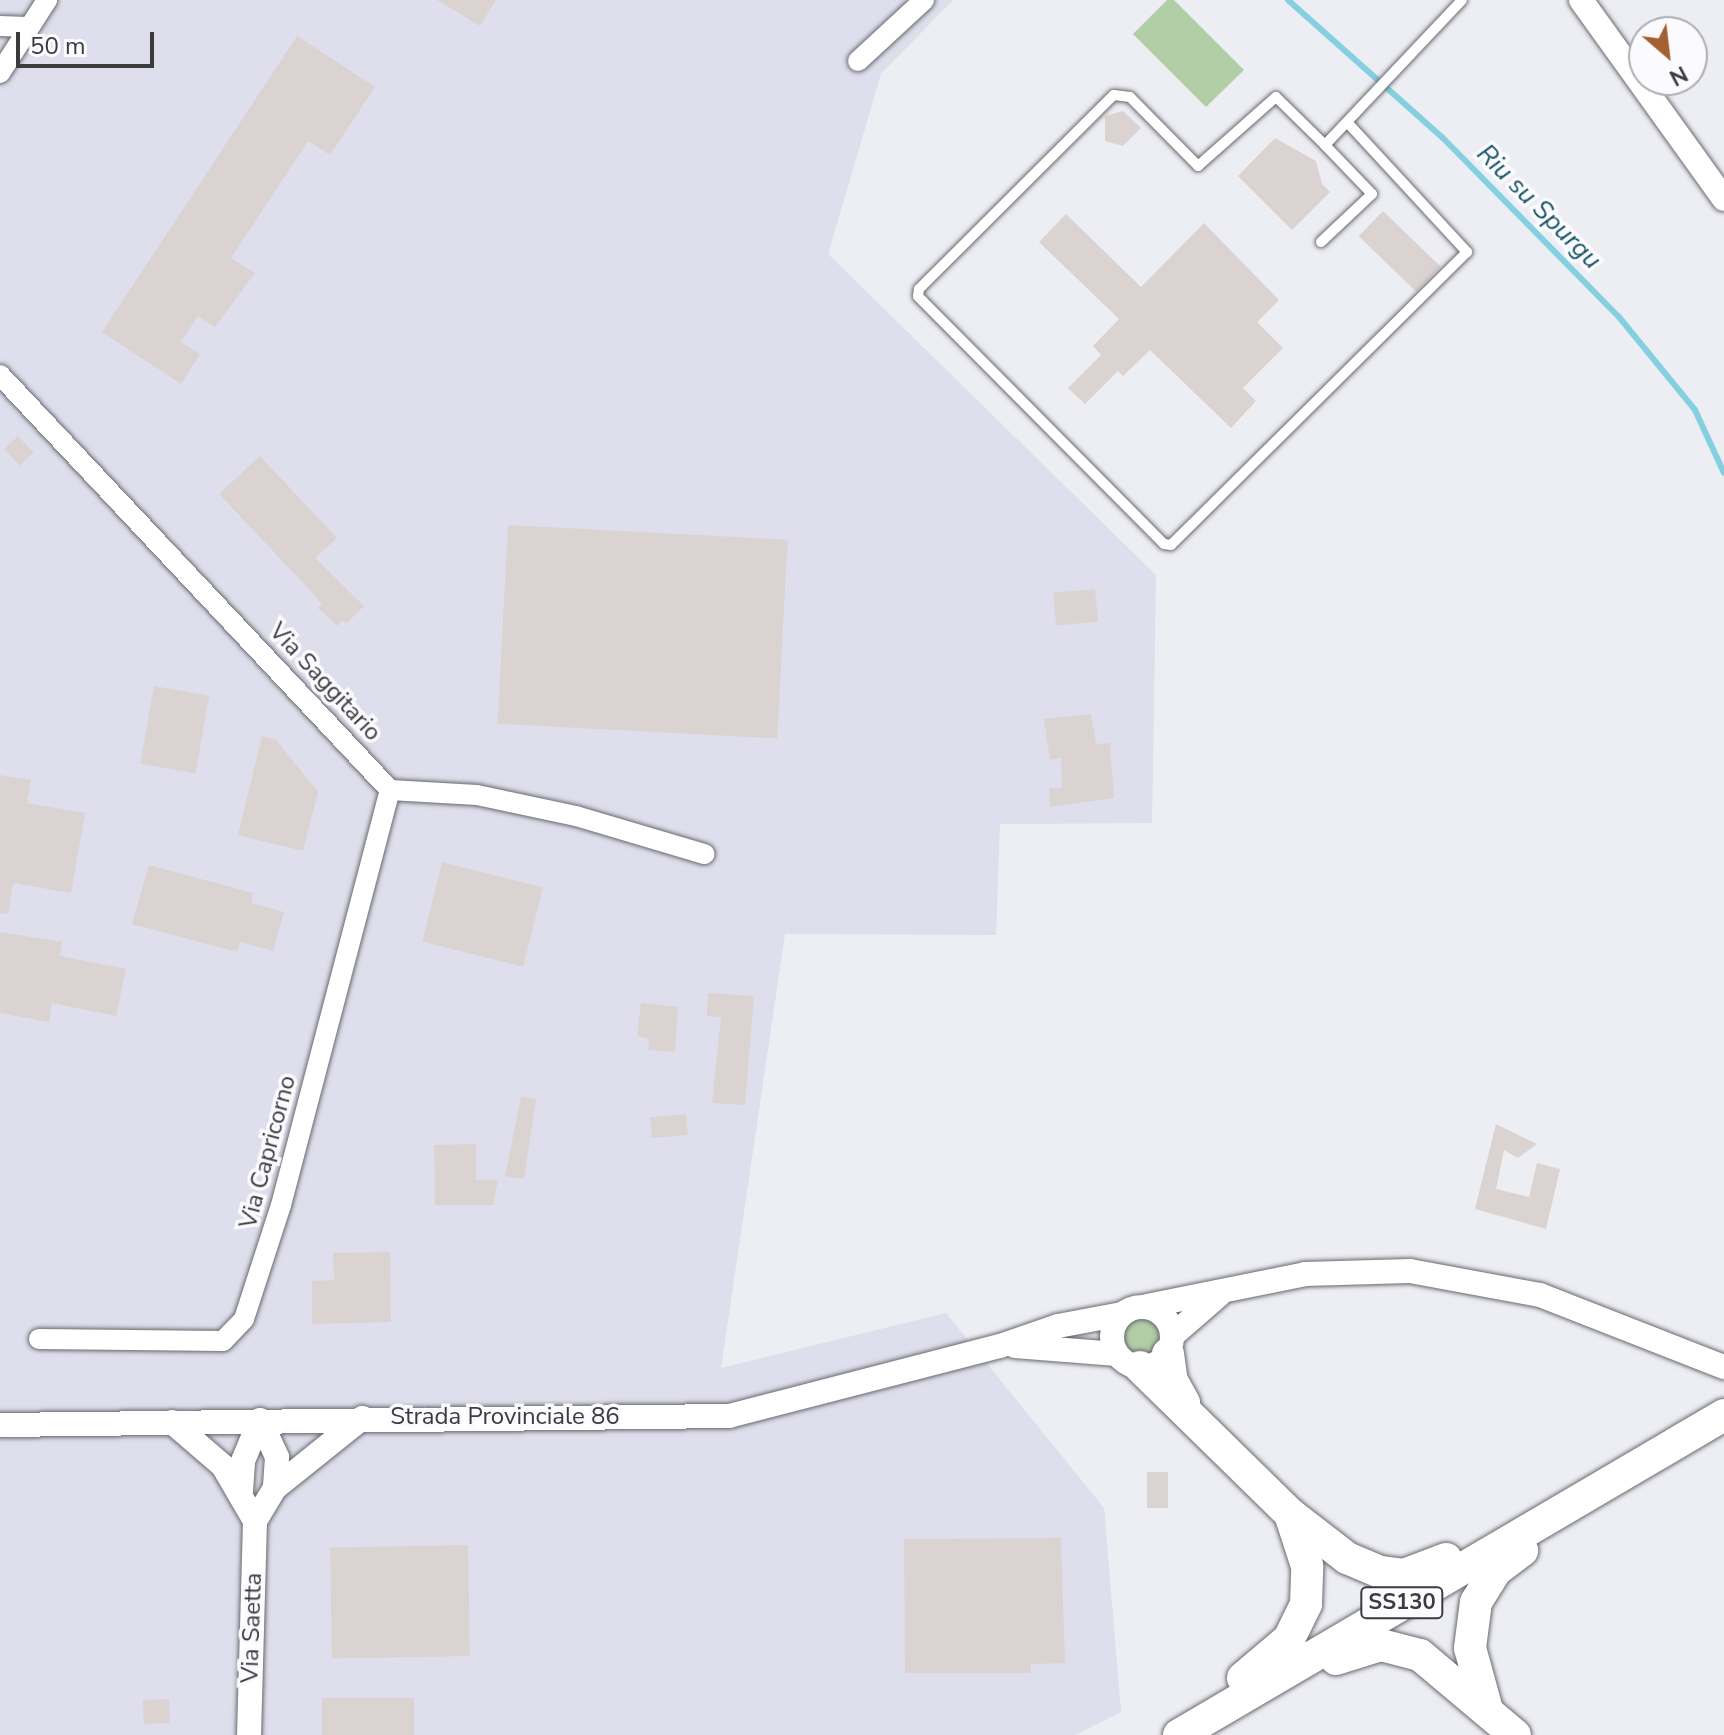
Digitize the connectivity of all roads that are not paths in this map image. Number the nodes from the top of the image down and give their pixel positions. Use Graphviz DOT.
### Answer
graph roads {
  1 [pos="47,0"];
  2 [pos="924,0"];
  3 [pos="1462,0"];
  4 [pos="1581,0"];
  5 [pos="0,26"];
  6 [pos="28,27"];
  7 [pos="858,61"];
  8 [pos="0,73"];
  9 [pos="1347,122"];
  10 [pos="1325,145"];
  11 [pos="1724,199"];
  12 [pos="1321,242"];
  13 [pos="0,375"];
  14 [pos="390,790"];
  15 [pos="704,854"];
  16 [pos="1227,1289"];
  17 [pos="1147,1306"];
  18 [pos="1122,1314"];
  19 [pos="39,1339"];
  20 [pos="1000,1346"];
  21 [pos="1149,1352"];
  22 [pos="1724,1367"];
  23 [pos="1724,1415"];
  24 [pos="362,1418"];
  25 [pos="260,1420"];
  26 [pos="172,1422"];
  27 [pos="0,1425"];
  28 [pos="1625,1472"];
  29 [pos="275,1488"];
  30 [pos="241,1491"];
  31 [pos="1290,1514"];
  32 [pos="255,1521"];
  33 [pos="1486,1706"];
  34 [pos="249,1735"];
  35 [pos="1164,1735"];
  36 [pos="1179,1735"];
  37 [pos="1207,1735"];
  38 [pos="1515,1735"];
  1 -- 6 [label="street"];
  2 -- 7 [label="street"];
  3 -- 9 [label="lane"];
  4 -- 11 [label="street"];
  5 -- 6 [label="street"];
  6 -- 8 [label="street"];
  9 -- 10 [label="lane"];
  9 -- 10 [label="lane"];
  10 -- 12 [label="lane"];
  13 -- 14 [label="street, Via Saggitario"];
  14 -- 15 [label="street"];
  14 -- 19 [label="street, Via Capricorno"];
  16 -- 17 [label="street"];
  16 -- 21 [label="street"];
  16 -- 22 [label="street"];
  17 -- 18 [label="street, Strada Provinciale 86"];
  17 -- 21 [label="street"];
  18 -- 20 [label="street, Strada Provinciale 86"];
  18 -- 21 [label="street"];
  20 -- 21 [label="street, Strada Provinciale 86"];
  20 -- 24 [label="street, Strada Provinciale 86"];
  21 -- 31 [label="highway"];
  23 -- 28 [label="highway, SS130"];
  24 -- 25 [label="street, Strada Provinciale 86"];
  24 -- 29 [label="street, Via Saetta"];
  25 -- 26 [label="street, Strada Provinciale 86"];
  25 -- 29 [label="street"];
  25 -- 30 [label="street"];
  26 -- 27 [label="street, Strada Provinciale 86"];
  26 -- 30 [label="street, Via Saetta"];
  28 -- 31 [label="highway"];
  28 -- 33 [label="highway"];
  28 -- 36 [label="highway, SS130"];
  29 -- 32 [label="street, Via Saetta"];
  30 -- 32 [label="street, Via Saetta"];
  31 -- 35 [label="highway"];
  32 -- 34 [label="street, Via Saetta"];
  33 -- 37 [label="highway"];
  33 -- 38 [label="highway"];
}
